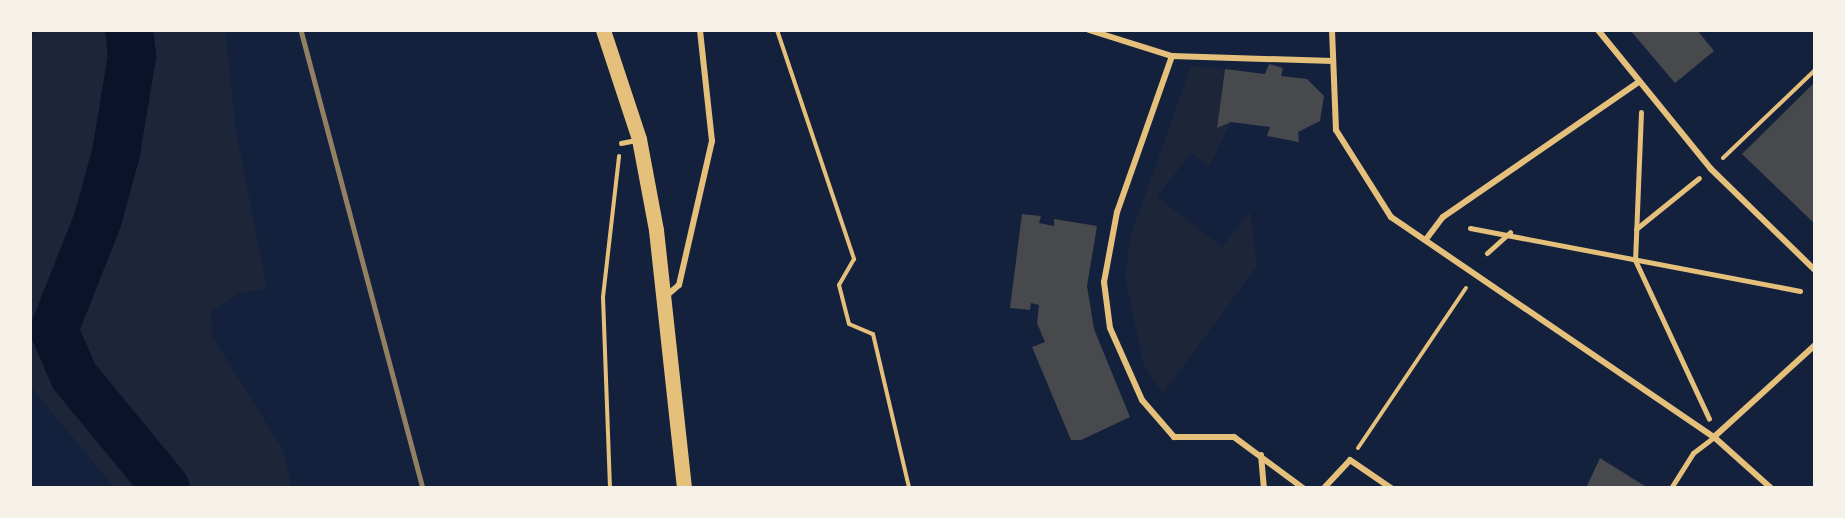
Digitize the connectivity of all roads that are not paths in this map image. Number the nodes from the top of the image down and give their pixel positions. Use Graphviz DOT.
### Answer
graph roads {
  1 [pos="603,30"];
  2 [pos="700,30"];
  3 [pos="1089,30"];
  4 [pos="1332,30"];
  5 [pos="1598,30"];
  6 [pos="1172,56"];
  7 [pos="1333,61"];
  8 [pos="1637,83"];
  9 [pos="1641,112"];
  10 [pos="639,139"];
  11 [pos="621,143"];
  12 [pos="1700,178"];
  13 [pos="1470,228"];
  14 [pos="1636,229"];
  15 [pos="1510,232"];
  16 [pos="1427,238"];
  17 [pos="1488,253"];
  18 [pos="1635,260"];
  19 [pos="1815,270"];
  20 [pos="1800,291"];
  21 [pos="664,298"];
  22 [pos="1815,345"];
  23 [pos="1709,419"];
  24 [pos="1714,437"];
  25 [pos="1261,454"];
  26 [pos="684,488"];
  27 [pos="1264,488"];
  28 [pos="1303,488"];
  29 [pos="1324,488"];
  30 [pos="1391,488"];
  31 [pos="1671,488"];
  32 [pos="1772,488"];
  1 -- 10 [label="main road"];
  2 -- 21 [label="street"];
  3 -- 6 [label="street"];
  4 -- 7 [label="street"];
  5 -- 8 [label="street"];
  6 -- 7 [label="street"];
  6 -- 25 [label="street"];
  7 -- 16 [label="street"];
  8 -- 16 [label="street"];
  8 -- 19 [label="street"];
  9 -- 14 [label="street"];
  10 -- 11 [label="lane"];
  10 -- 21 [label="main road"];
  12 -- 14 [label="street"];
  13 -- 15 [label="street"];
  14 -- 18 [label="street"];
  15 -- 17 [label="street"];
  15 -- 18 [label="street"];
  16 -- 24 [label="street"];
  18 -- 20 [label="street"];
  18 -- 23 [label="street"];
  21 -- 26 [label="main road"];
  22 -- 24 [label="street"];
  24 -- 31 [label="street"];
  24 -- 32 [label="street"];
  25 -- 27 [label="street"];
  25 -- 28 [label="street"];
  29 -- 30 [label="street"];
}
